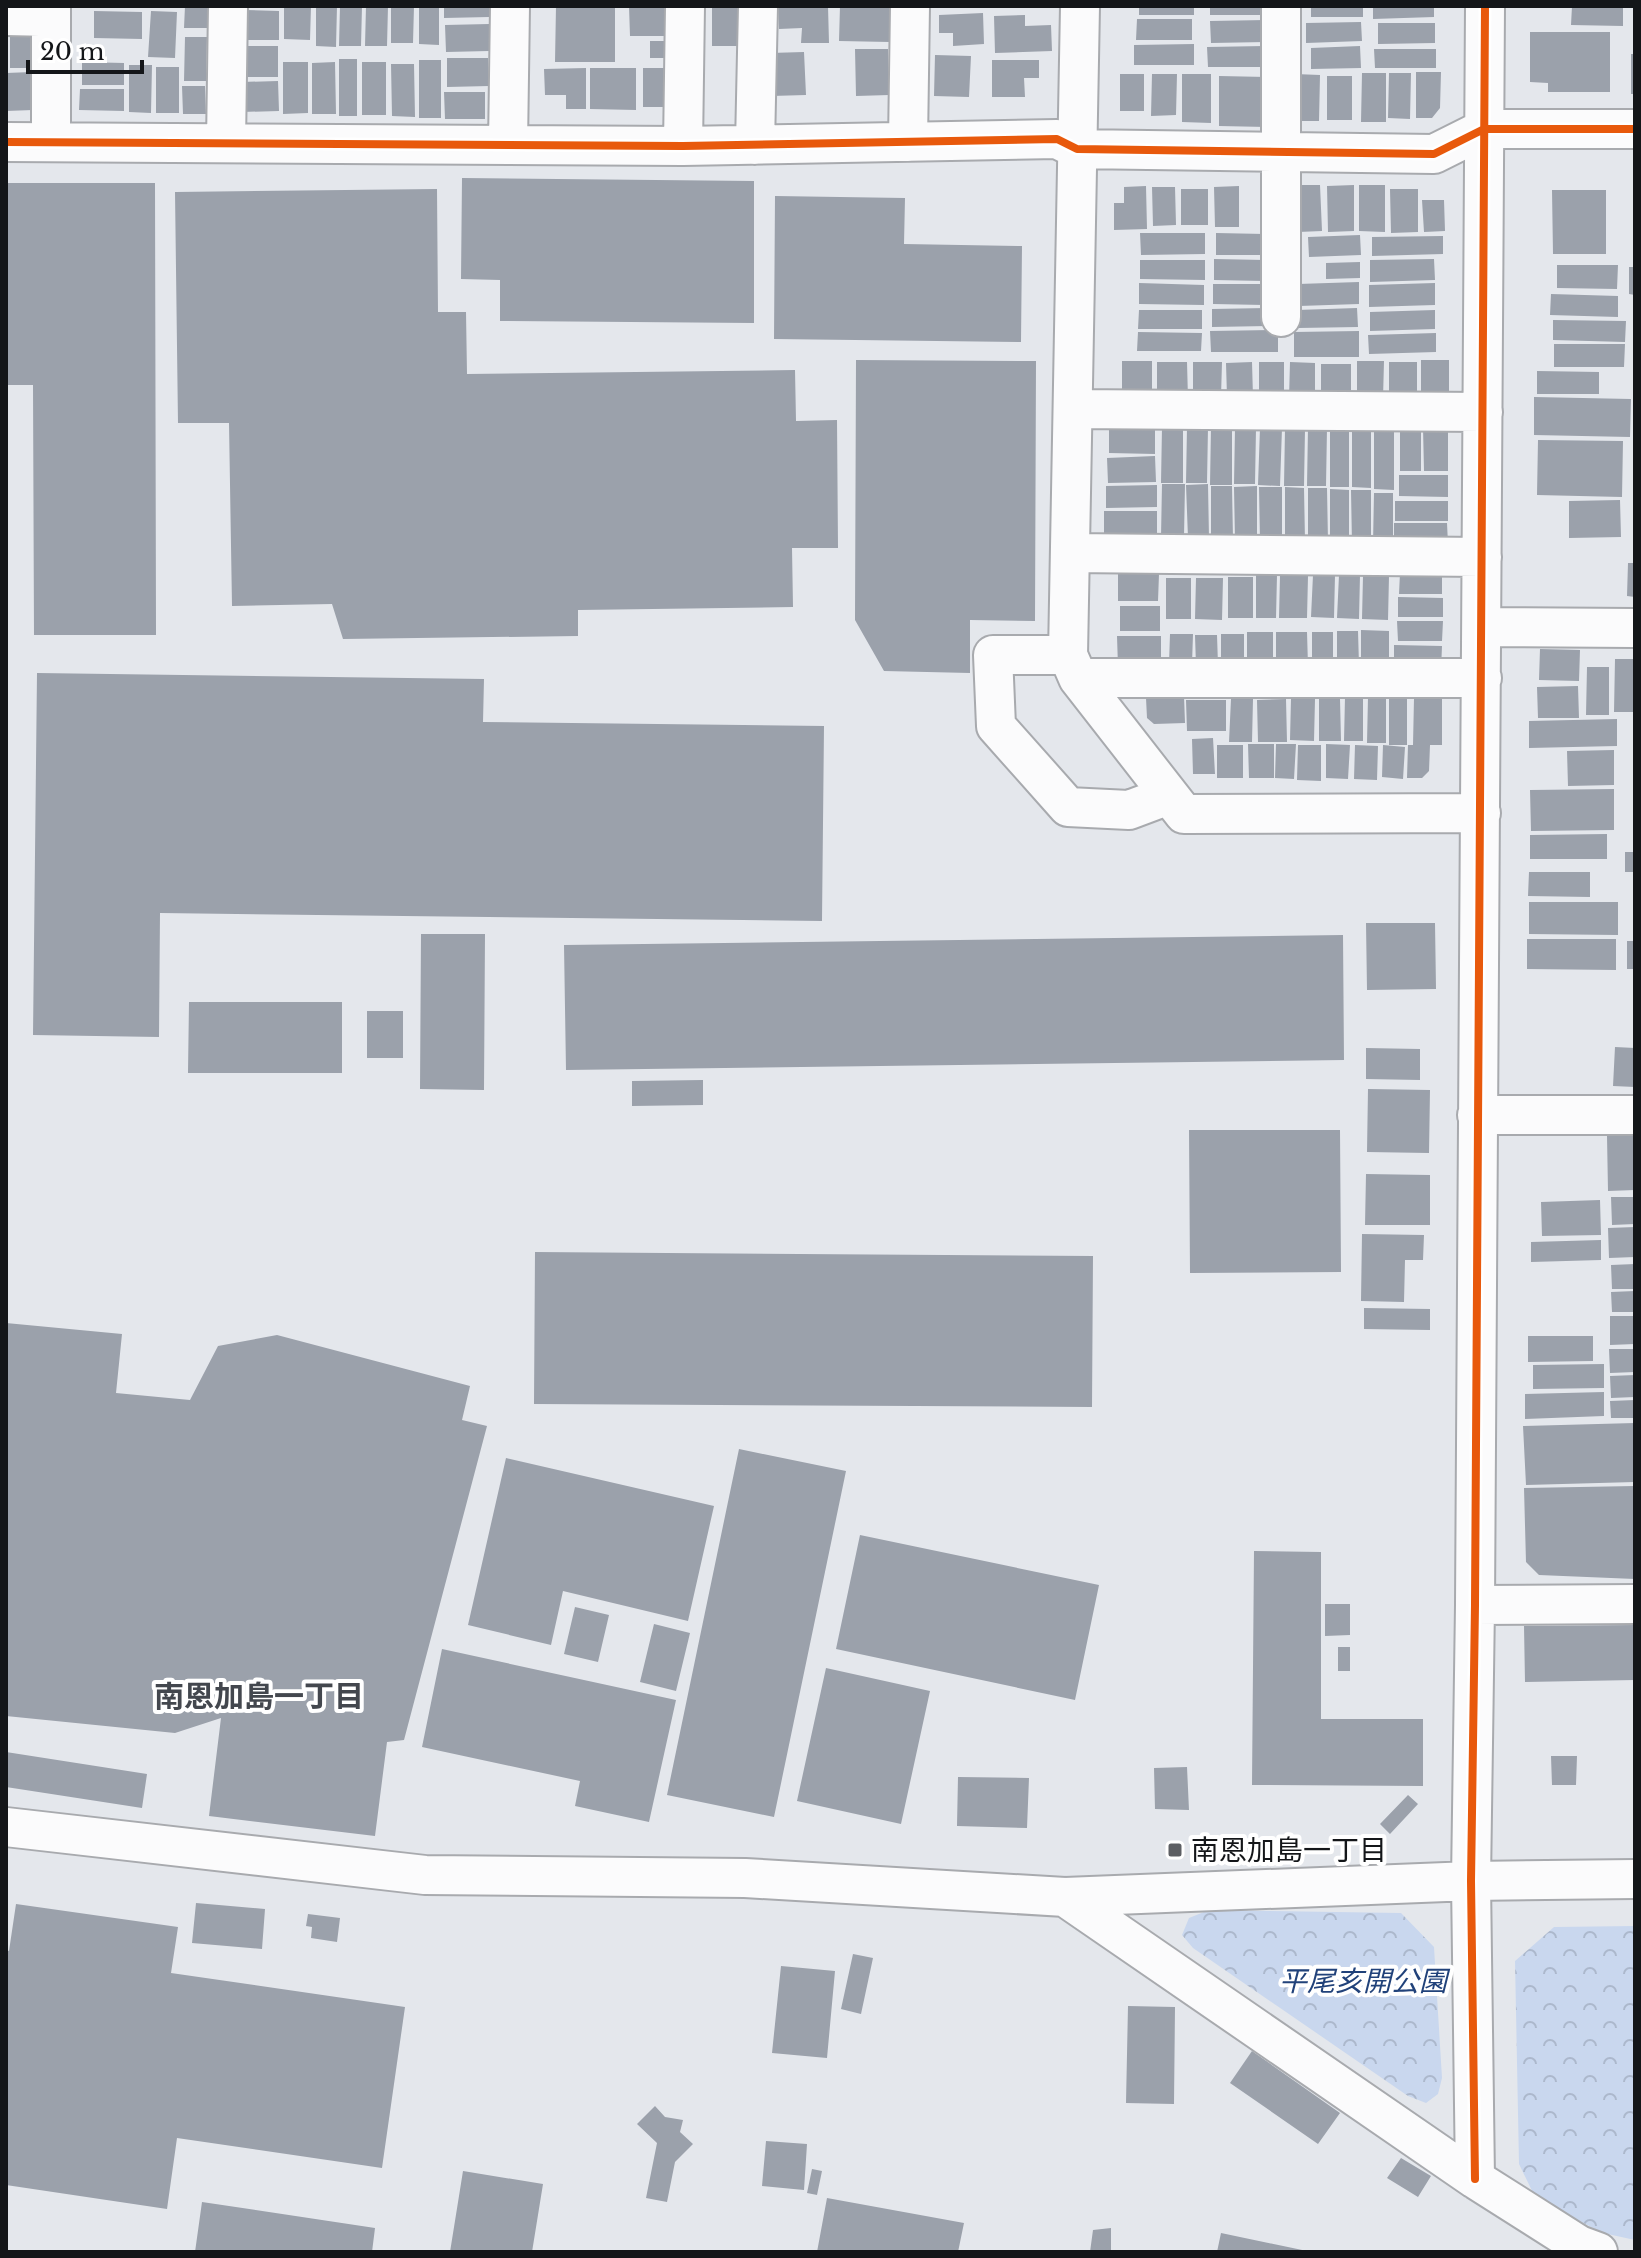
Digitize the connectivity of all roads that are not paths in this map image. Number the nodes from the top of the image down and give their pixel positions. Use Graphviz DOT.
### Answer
graph roads {
  1 [pos="228,6"];
  2 [pos="510,6"];
  3 [pos="685,6"];
  4 [pos="758,6"];
  5 [pos="910,6"];
  6 [pos="1080,6"];
  7 [pos="1281,6"];
  8 [pos="1485,6"];
  9 [pos="51,11"];
  10 [pos="6,16"];
  11 [pos="1484,129"];
  12 [pos="1635,129"];
  13 [pos="6,142"];
  14 [pos="51,142"];
  15 [pos="908,142"];
  16 [pos="226,143"];
  17 [pos="508,145"];
  18 [pos="755,145"];
  19 [pos="683,146"];
  20 [pos="1077,149"];
  21 [pos="1280,151"];
  22 [pos="1281,317"];
  23 [pos="1073,409"];
  24 [pos="1483,412"];
  25 [pos="1071,553"];
  26 [pos="1482,557"];
  27 [pos="1482,627"];
  28 [pos="1635,628"];
  29 [pos="1073,666"];
  30 [pos="1482,678"];
  31 [pos="1169,795"];
  32 [pos="1481,813"];
  33 [pos="1477,1115"];
  34 [pos="1635,1115"];
  35 [pos="1635,1604"];
  36 [pos="1475,1605"];
  37 [pos="6,1827"];
  38 [pos="1635,1879"];
  39 [pos="1471,1881"];
  40 [pos="1065,1897"];
  41 [pos="1475,2179"];
  42 [pos="1598,2252"];
  1 -- 16 [label="street"];
  2 -- 17 [label="street"];
  3 -- 19 [label="street"];
  4 -- 18 [label="street"];
  5 -- 15 [label="street"];
  6 -- 20 [label="street"];
  7 -- 21 [label="street"];
  8 -- 11 [label="street"];
  9 -- 10 [label="street"];
  9 -- 14 [label="street"];
  11 -- 12 [label="street"];
  11 -- 21 [label="street"];
  11 -- 24 [label="street"];
  13 -- 14 [label="street"];
  14 -- 16 [label="street"];
  15 -- 18 [label="street"];
  15 -- 20 [label="street"];
  16 -- 17 [label="street"];
  17 -- 19 [label="street"];
  18 -- 19 [label="street"];
  20 -- 21 [label="street"];
  20 -- 23 [label="street"];
  21 -- 22 [label="street"];
  23 -- 24 [label="street"];
  23 -- 25 [label="street"];
  24 -- 26 [label="street"];
  25 -- 26 [label="street"];
  25 -- 29 [label="street"];
  26 -- 27 [label="street"];
  27 -- 28 [label="street"];
  27 -- 30 [label="street"];
  29 -- 30 [label="street"];
  29 -- 31 [label="street"];
  29 -- 31 [label="street"];
  30 -- 32 [label="street"];
  31 -- 32 [label="street"];
  32 -- 33 [label="street"];
  33 -- 34 [label="street"];
  33 -- 36 [label="street"];
  35 -- 36 [label="street"];
  36 -- 39 [label="street"];
  37 -- 40 [label="street"];
  38 -- 39 [label="street"];
  39 -- 40 [label="street"];
  39 -- 41 [label="street"];
  40 -- 41 [label="street"];
  41 -- 42 [label="street"];
}
